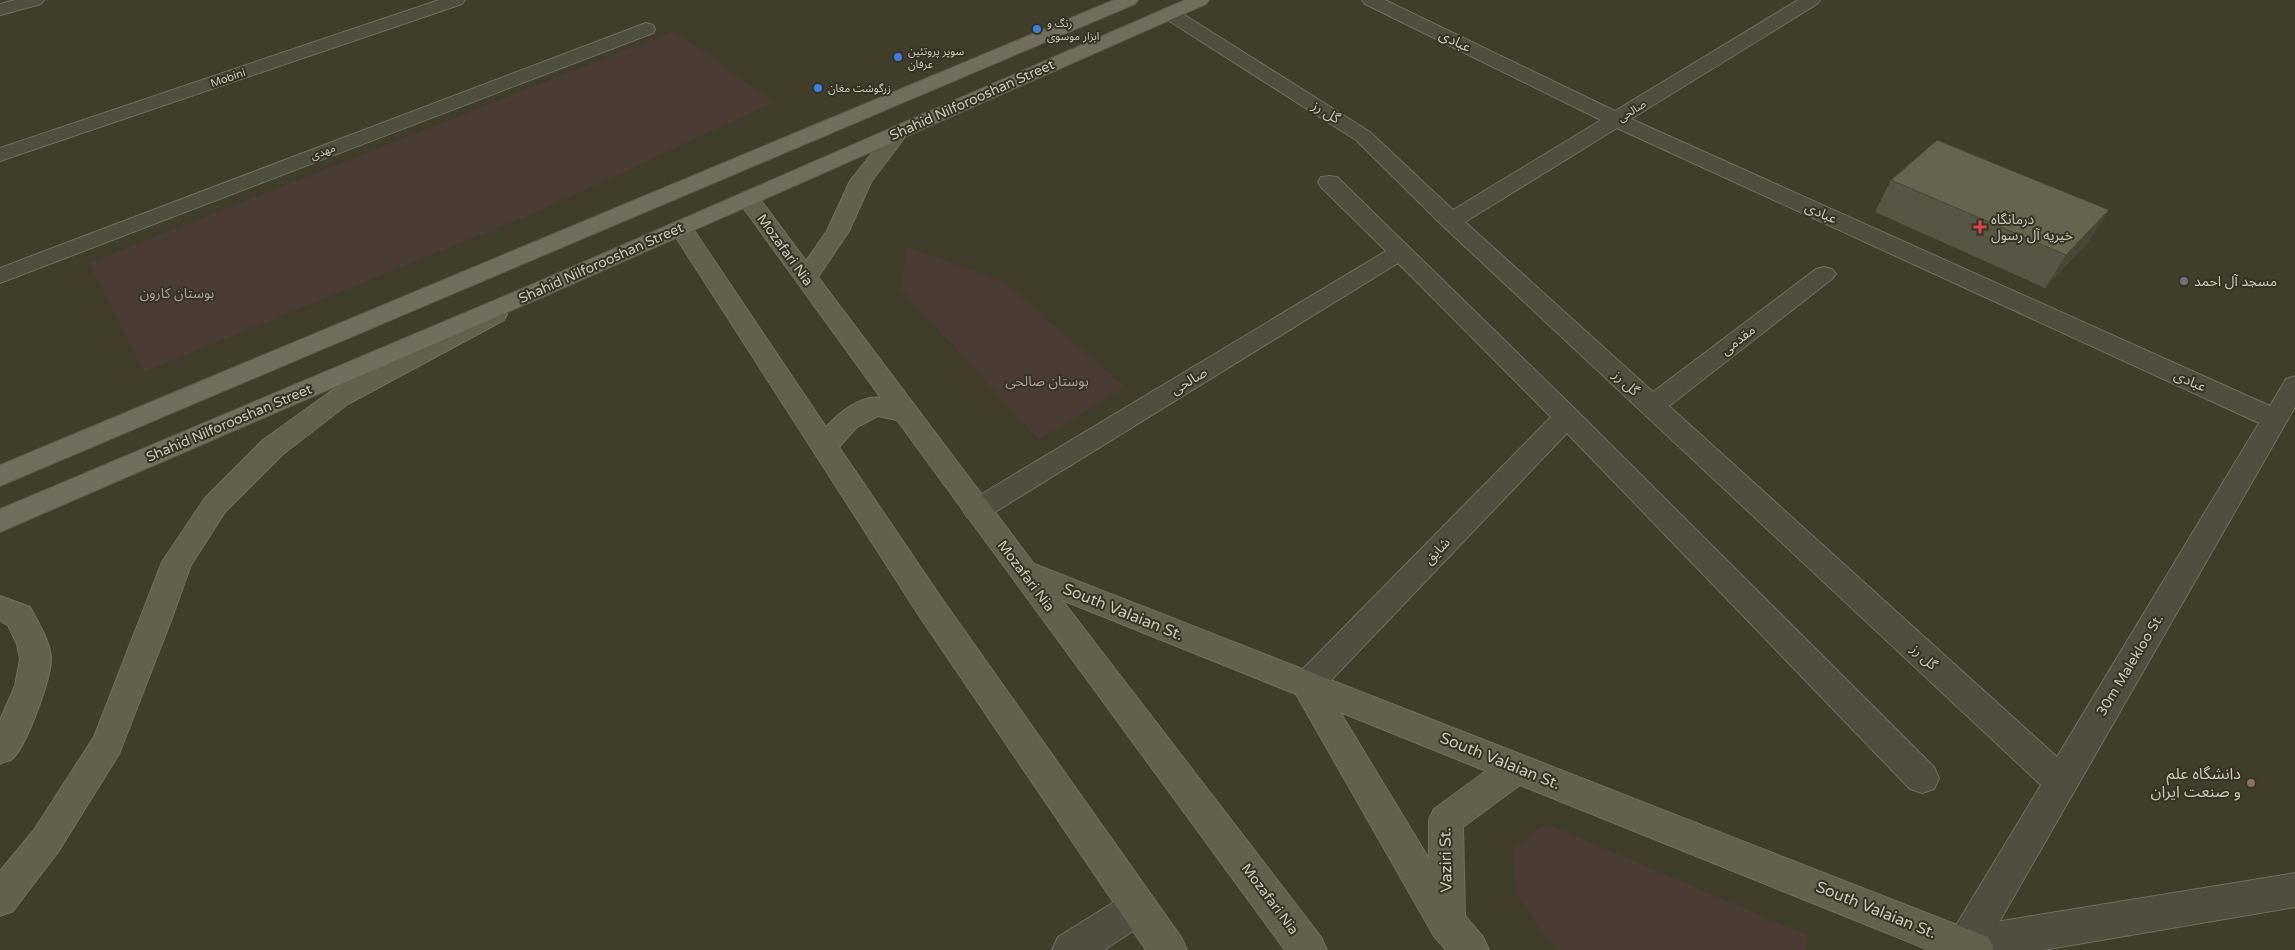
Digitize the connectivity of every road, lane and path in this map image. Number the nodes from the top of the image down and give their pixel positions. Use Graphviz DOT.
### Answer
graph roads {
  1 [pos="34,0"];
  2 [pos="456,0"];
  3 [pos="1129,0"];
  4 [pos="1200,0"];
  5 [pos="1371,0"];
  6 [pos="1811,0"];
  7 [pos="0,10"];
  8 [pos="1169,14"];
  9 [pos="646,29"];
  10 [pos="1617,120"];
  11 [pos="898,133"];
  12 [pos="0,156"];
  13 [pos="729,167"];
  14 [pos="1329,182"];
  15 [pos="657,199"];
  16 [pos="748,199"];
  17 [pos="1451,221"];
  18 [pos="681,228"];
  19 [pos="1400,252"];
  20 [pos="1824,274"];
  21 [pos="0,276"];
  22 [pos="806,278"];
  23 [pos="539,290"];
  24 [pos="2295,385"];
  25 [pos="1652,406"];
  26 [pos="906,414"];
  27 [pos="1567,417"];
  28 [pos="2275,419"];
  29 [pos="824,446"];
  30 [pos="0,476"];
  31 [pos="977,510"];
  32 [pos="0,521"];
  33 [pos="1024,572"];
  34 [pos="0,608"];
  35 [pos="1307,685"];
  36 [pos="0,749"];
  37 [pos="1517,768"];
  38 [pos="1922,778"];
  39 [pos="2060,782"];
  40 [pos="2295,890"];
  41 [pos="0,899"];
  42 [pos="1138,907"];
  43 [pos="1447,923"];
  44 [pos="1970,948"];
  45 [pos="1070,950"];
  46 [pos="1168,950"];
  47 [pos="1308,950"];
  48 [pos="1470,950"];
  1 -- 7 [label="street"];
  2 -- 12 [label="street, Mobini"];
  3 -- 13 [label="main road"];
  4 -- 8 [label="main road, Shahid Nilforooshan Street"];
  5 -- 10 [label="street, عبادی"];
  6 -- 10 [label="street, صالحی"];
  8 -- 11 [label="main road, Shahid Nilforooshan Street"];
  8 -- 17 [label="street, گل رز"];
  9 -- 21 [label="street, مهدی"];
  10 -- 17 [label="street, صالحی"];
  10 -- 28 [label="street, عبادی"];
  11 -- 16 [label="main road, Shahid Nilforooshan Street"];
  11 -- 22 [label="main road"];
  13 -- 15 [label="main road"];
  13 -- 16 [label="main road"];
  14 -- 19 [label="street"];
  15 -- 18 [label="main road"];
  15 -- 30 [label="main road"];
  16 -- 18 [label="main road, Shahid Nilforooshan Street"];
  16 -- 22 [label="main road, Mozafari Nia"];
  17 -- 25 [label="street, گل رز"];
  18 -- 23 [label="main road, Shahid Nilforooshan Street"];
  18 -- 29 [label="main road"];
  19 -- 27 [label="street"];
  19 -- 31 [label="street, صالحی"];
  20 -- 25 [label="street, مقدمی"];
  22 -- 26 [label="main road, Mozafari Nia"];
  23 -- 32 [label="main road, Shahid Nilforooshan Street"];
  23 -- 41 [label="main road"];
  24 -- 28 [label="street, 30m Malekloo St."];
  25 -- 39 [label="street, گل رز"];
  26 -- 29 [label="main road"];
  26 -- 31 [label="main road, Mozafari Nia"];
  27 -- 35 [label="street, شایق"];
  27 -- 38 [label="street"];
  28 -- 39 [label="street, 30m Malekloo St."];
  29 -- 42 [label="main road"];
  31 -- 33 [label="main road, Mozafari Nia"];
  33 -- 35 [label="main road, South Valaian St."];
  33 -- 47 [label="main road, Mozafari Nia"];
  34 -- 36 [label="main road"];
  35 -- 37 [label="main road, South Valaian St."];
  35 -- 43 [label="main road"];
  37 -- 43 [label="main road, Vaziri St."];
  37 -- 44 [label="main road, South Valaian St."];
  39 -- 44 [label="street, 30m Malekloo St."];
  40 -- 44 [label="street"];
  42 -- 45 [label="street"];
  42 -- 46 [label="main road"];
  43 -- 48 [label="main road"];
}
